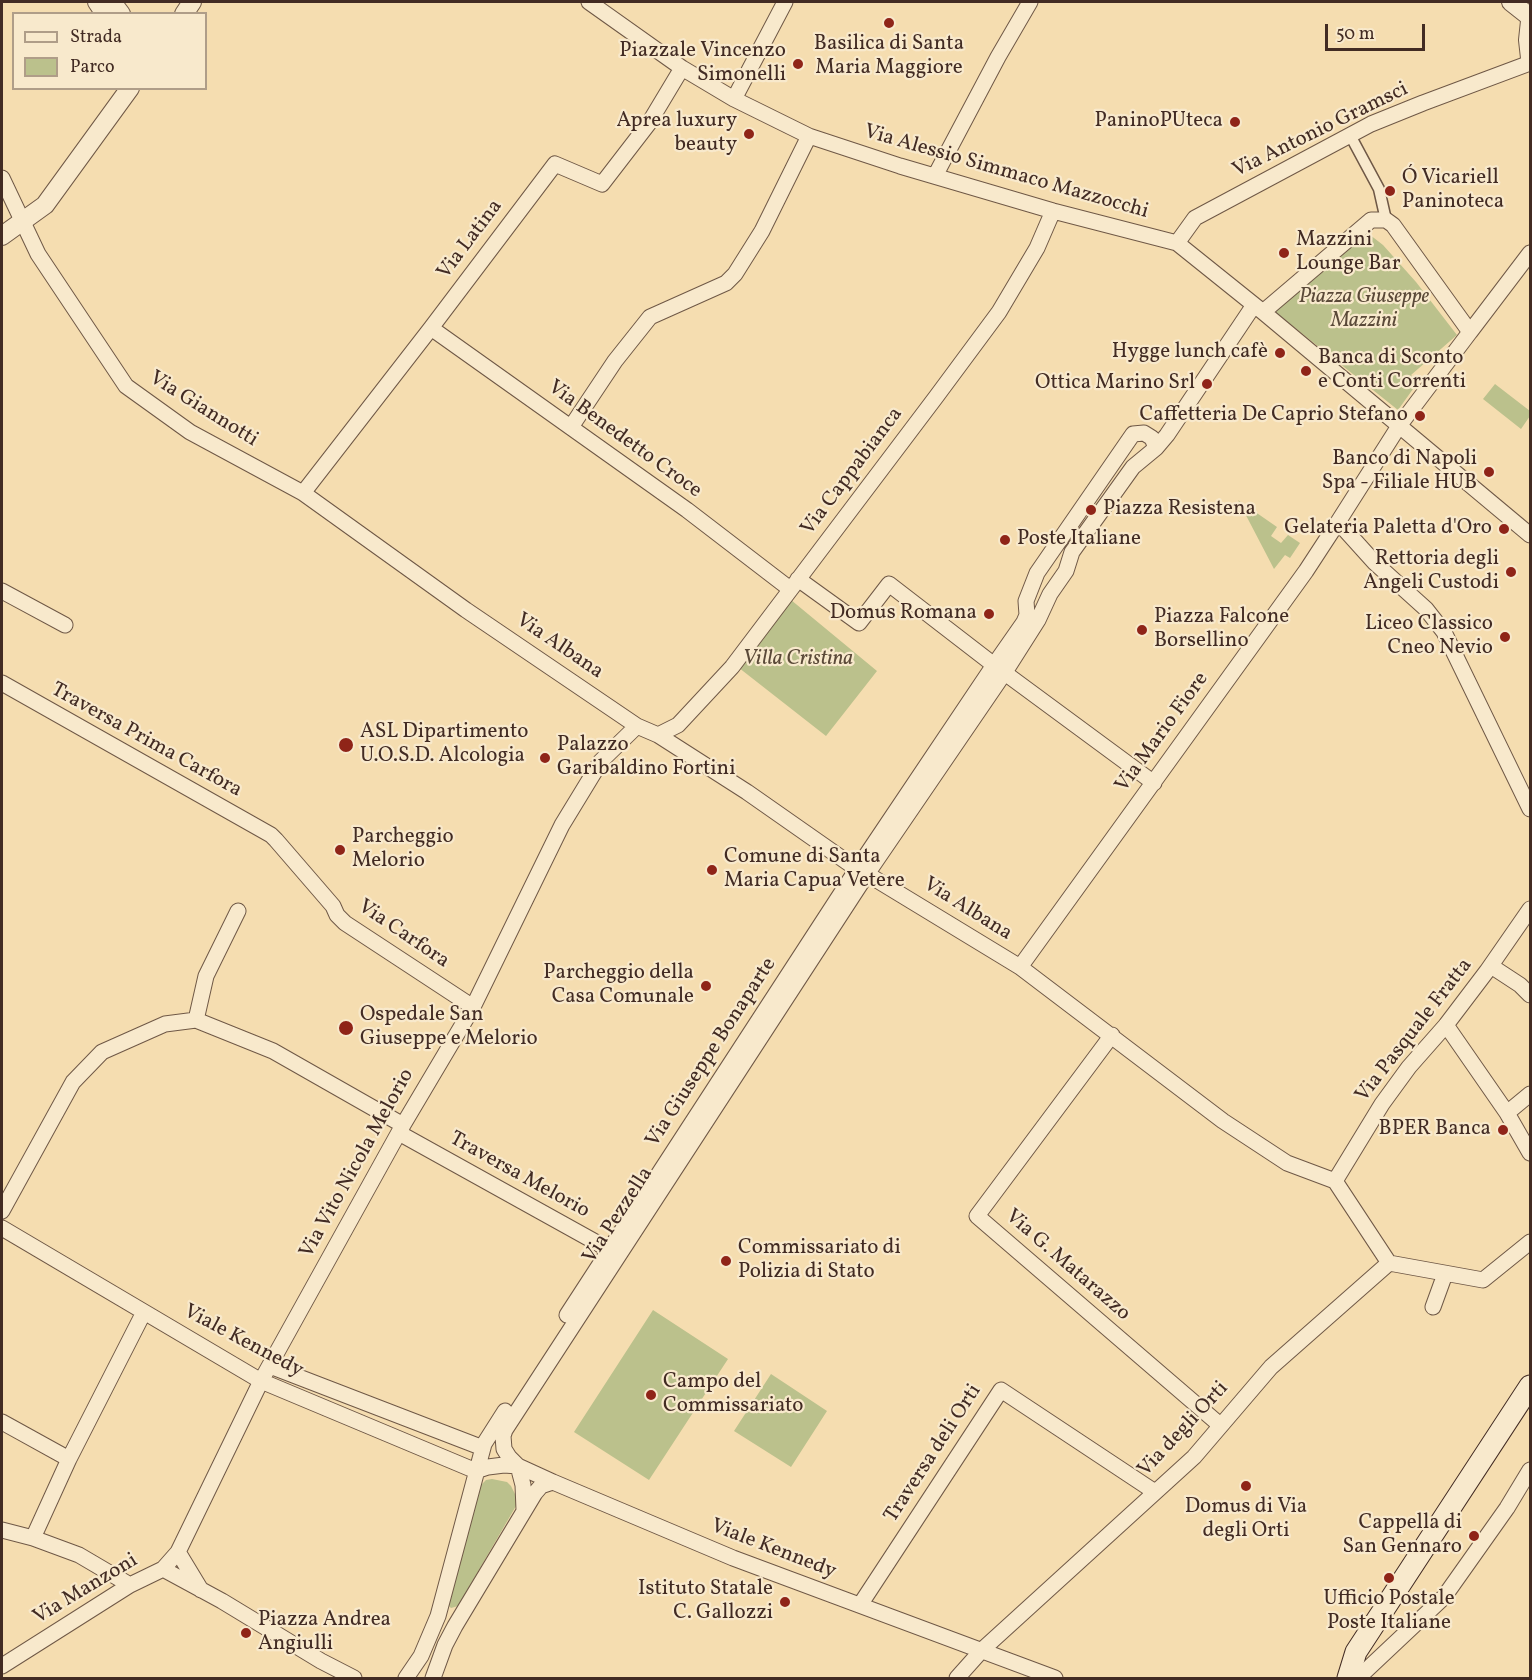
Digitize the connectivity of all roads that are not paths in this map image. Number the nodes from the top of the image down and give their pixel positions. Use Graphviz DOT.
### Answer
graph roads {
  1 [pos="589,2"];
  2 [pos="785,2"];
  3 [pos="1030,2"];
  4 [pos="1511,2"];
  5 [pos="1530,19"];
  6 [pos="1530,58"];
  7 [pos="1530,63"];
  8 [pos="682,68"];
  9 [pos="129,90"];
  10 [pos="734,99"];
  11 [pos="1350,135"];
  12 [pos="809,136"];
  13 [pos="935,176"];
  14 [pos="2,178"];
  15 [pos="1053,211"];
  16 [pos="1386,220"];
  17 [pos="9,229"];
  18 [pos="1177,243"];
  19 [pos="1530,253"];
  20 [pos="1258,309"];
  21 [pos="431,328"];
  22 [pos="1470,332"];
  23 [pos="1399,426"];
  24 [pos="571,427"];
  25 [pos="1156,448"];
  26 [pos="303,493"];
  27 [pos="1338,522"];
  28 [pos="1530,535"];
  29 [pos="794,584"];
  30 [pos="1030,590"];
  31 [pos="2,591"];
  32 [pos="1048,598"];
  33 [pos="65,625"];
  34 [pos="996,666"];
  35 [pos="2,683"];
  36 [pos="637,726"];
  37 [pos="658,735"];
  38 [pos="1154,783"];
  39 [pos="1530,809"];
  40 [pos="270,835"];
  41 [pos="862,872"];
  42 [pos="1530,909"];
  43 [pos="238,911"];
  44 [pos="1491,966"];
  45 [pos="1020,967"];
  46 [pos="1530,995"];
  47 [pos="473,1007"];
  48 [pos="196,1020"];
  49 [pos="1446,1025"];
  50 [pos="1112,1035"];
  51 [pos="1530,1094"];
  52 [pos="1507,1113"];
  53 [pos="401,1129"];
  54 [pos="1530,1153"];
  55 [pos="1335,1181"];
  56 [pos="2,1211"];
  57 [pos="2,1228"];
  58 [pos="1530,1242"];
  59 [pos="614,1252"];
  60 [pos="1389,1263"];
  61 [pos="1445,1274"];
  62 [pos="1433,1307"];
  63 [pos="144,1312"];
  64 [pos="270,1366"];
  65 [pos="261,1381"];
  66 [pos="1530,1386"];
  67 [pos="2,1422"];
  68 [pos="1220,1425"];
  69 [pos="483,1448"];
  70 [pos="69,1459"];
  71 [pos="518,1466"];
  72 [pos="1530,1470"];
  73 [pos="476,1471"];
  74 [pos="554,1482"];
  75 [pos="1155,1492"];
  76 [pos="523,1514"];
  77 [pos="2,1530"];
  78 [pos="33,1538"];
  79 [pos="178,1552"];
  80 [pos="163,1569"];
  81 [pos="130,1585"];
  82 [pos="201,1590"];
  83 [pos="860,1605"];
  84 [pos="438,1616"];
  85 [pos="455,1626"];
  86 [pos="982,1650"];
  87 [pos="2,1666"];
  88 [pos="354,1678"];
  89 [pos="406,1678"];
  90 [pos="424,1678"];
  91 [pos="434,1678"];
  92 [pos="957,1678"];
  93 [pos="1055,1678"];
  94 [pos="1348,1678"];
  95 [pos="1358,1678"];
  1 -- 8 [label="street, Via Alessio Simmaco Mazzocchi"];
  2 -- 10 [label="street"];
  3 -- 13 [label="street"];
  4 -- 5 [label="street"];
  5 -- 6 [label="street"];
  7 -- 11 [label="street, Via Antonio Gramsci"];
  8 -- 10 [label="street, Via Alessio Simmaco Mazzocchi"];
  8 -- 21 [label="street, Via Latina"];
  9 -- 17 [label="street"];
  10 -- 12 [label="street, Via Alessio Simmaco Mazzocchi"];
  11 -- 16 [label="street"];
  11 -- 18 [label="street, Via Antonio Gramsci"];
  12 -- 13 [label="street, Via Alessio Simmaco Mazzocchi"];
  12 -- 24 [label="street"];
  13 -- 15 [label="street, Via Alessio Simmaco Mazzocchi"];
  14 -- 17 [label="street, Via Giannotti"];
  15 -- 18 [label="street, Via Alessio Simmaco Mazzocchi"];
  15 -- 29 [label="street, Via Cappabianca"];
  16 -- 20 [label="street"];
  16 -- 22 [label="street"];
  17 -- 26 [label="street, Via Giannotti"];
  18 -- 20 [label="street, Via Alessio Simmaco Mazzocchi"];
  19 -- 22 [label="street"];
  20 -- 23 [label="street"];
  20 -- 25 [label="street"];
  21 -- 24 [label="street, Via Benedetto Croce"];
  21 -- 26 [label="street, Via Latina"];
  22 -- 23 [label="street"];
  23 -- 27 [label="street, Via Mario Fiore"];
  23 -- 28 [label="street"];
  24 -- 29 [label="street, Via Benedetto Croce"];
  25 -- 30 [label="street"];
  25 -- 32 [label="street"];
  26 -- 36 [label="street, Via Albana"];
  27 -- 38 [label="street, Via Mario Fiore"];
  27 -- 39 [label="street"];
  29 -- 34 [label="street, Via Benedetto Croce"];
  29 -- 37 [label="street, Via Cappabianca"];
  30 -- 32 [label="street"];
  30 -- 34 [label="street"];
  31 -- 33 [label="street"];
  32 -- 34 [label="street"];
  34 -- 38 [label="street"];
  34 -- 41 [label="street"];
  35 -- 40 [label="street, Traversa Prima Carfora"];
  36 -- 37 [label="street, Via Albana"];
  36 -- 47 [label="street, Via Vito Nicola Melorio"];
  37 -- 41 [label="street, Via Albana"];
  38 -- 45 [label="street, Via Mario Fiore"];
  40 -- 47 [label="street, Via Carfora"];
  41 -- 45 [label="street, Via Albana"];
  41 -- 59 [label="street, Via Pezzella"];
  42 -- 44 [label="street, Via Pasquale Fratta"];
  43 -- 48 [label="street"];
  44 -- 46 [label="street"];
  44 -- 49 [label="street, Via Pasquale Fratta"];
  45 -- 50 [label="street, Via Albana"];
  47 -- 53 [label="street, Via Vito Nicola Melorio"];
  48 -- 53 [label="street, Traversa Melorio"];
  48 -- 56 [label="street"];
  49 -- 52 [label="street"];
  49 -- 55 [label="street, Via Pasquale Fratta"];
  50 -- 55 [label="street, Via Albana"];
  50 -- 68 [label="street, Via G. Matarazzo"];
  51 -- 52 [label="street"];
  52 -- 54 [label="street"];
  53 -- 59 [label="street, Traversa Melorio"];
  53 -- 64 [label="street, Via Vito Nicola Melorio"];
  55 -- 60 [label="street"];
  57 -- 63 [label="street, Viale Kennedy"];
  58 -- 61 [label="street"];
  59 -- 69 [label="street"];
  59 -- 71 [label="street, Via Pezzella"];
  60 -- 61 [label="street"];
  60 -- 68 [label="street, Via degli Orti"];
  61 -- 62 [label="street"];
  63 -- 65 [label="street, Viale Kennedy"];
  63 -- 70 [label="street"];
  64 -- 65 [label="street, Via Vito Nicola Melorio"];
  64 -- 69 [label="street"];
  65 -- 73 [label="street, Viale Kennedy"];
  65 -- 79 [label="street, Via Vito Nicola Melorio"];
  66 -- 94 [label="main road"];
  67 -- 70 [label="street"];
  68 -- 75 [label="street, Via degli Orti"];
  69 -- 73 [label="street"];
  70 -- 78 [label="street"];
  71 -- 73 [label="street"];
  71 -- 74 [label="street, Viale Kennedy"];
  71 -- 76 [label="street"];
  72 -- 95 [label="street"];
  73 -- 84 [label="street"];
  74 -- 76 [label="street"];
  74 -- 83 [label="street, Viale Kennedy"];
  75 -- 83 [label="street, Traversa deli Orti"];
  75 -- 86 [label="street, Via degli Orti"];
  76 -- 85 [label="street"];
  77 -- 78 [label="street"];
  78 -- 81 [label="street"];
  79 -- 80 [label="street, Via Vito Nicola Melorio"];
  79 -- 82 [label="street"];
  80 -- 81 [label="street, Via Manzoni"];
  80 -- 82 [label="street"];
  81 -- 87 [label="street, Via Manzoni"];
  82 -- 88 [label="street"];
  83 -- 86 [label="street, Viale Kennedy"];
  84 -- 85 [label="street"];
  84 -- 89 [label="street"];
  85 -- 91 [label="street"];
  86 -- 92 [label="street, Via degli Orti"];
  86 -- 93 [label="street, Viale Kennedy"];
  89 -- 90 [label="street"];
}
